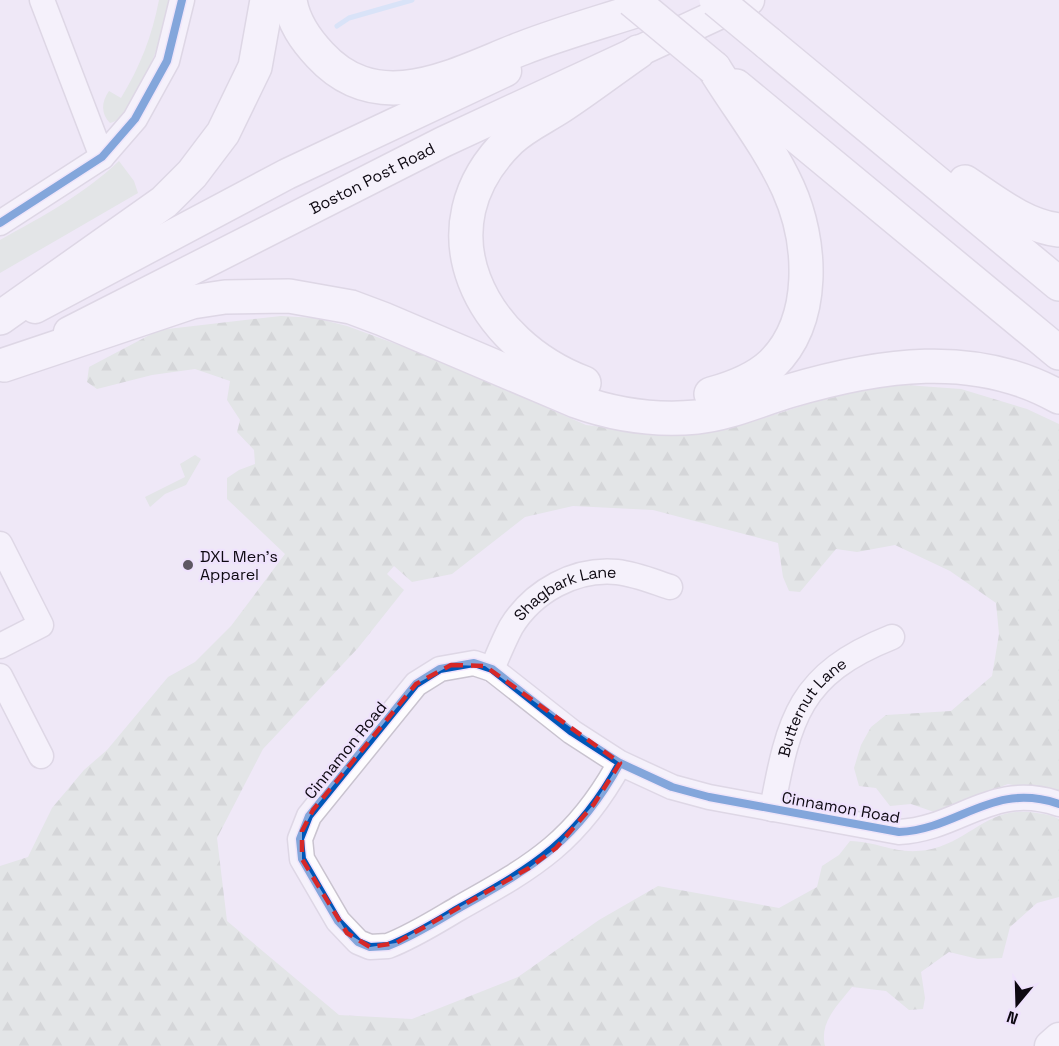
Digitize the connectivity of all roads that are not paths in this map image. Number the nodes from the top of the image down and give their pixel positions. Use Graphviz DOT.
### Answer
graph roads {
  1 [pos="42,0"];
  2 [pos="182,0"];
  3 [pos="267,0"];
  4 [pos="290,0"];
  5 [pos="716,0"];
  6 [pos="749,0"];
  7 [pos="642,4"];
  8 [pos="638,52"];
  9 [pos="714,68"];
  10 [pos="805,74"];
  11 [pos="102,157"];
  12 [pos="0,223"];
  13 [pos="1059,230"];
  14 [pos="1059,284"];
  15 [pos="0,318"];
  16 [pos="0,326"];
  17 [pos="1059,353"];
  18 [pos="2,366"];
  19 [pos="1059,397"];
  20 [pos="0,544"];
  21 [pos="670,587"];
  22 [pos="892,637"];
  23 [pos="0,646"];
  24 [pos="492,669"];
  25 [pos="1,681"];
  26 [pos="41,756"];
  27 [pos="620,763"];
  28 [pos="1059,804"];
  29 [pos="772,809"];
  30 [pos="1059,1038"];
  31 [pos="1050,1046"];
  1 -- 11 [label="street"];
  2 -- 11 [label="street"];
  3 -- 15 [label="highway"];
  4 -- 7 [label="highway"];
  5 -- 10 [label="highway, bridge"];
  6 -- 8 [label="main road, Boston Post Road"];
  7 -- 9 [label="highway, bridge"];
  7 -- 16 [label="main road"];
  8 -- 9 [label="highway"];
  8 -- 18 [label="main road, Boston Post Road"];
  9 -- 17 [label="highway"];
  10 -- 13 [label="highway"];
  10 -- 14 [label="highway"];
  11 -- 12 [label="street"];
  18 -- 19 [label="highway"];
  20 -- 23 [label="street"];
  21 -- 24 [label="street, Shagbark Lane"];
  22 -- 29 [label="street, Butternut Lane"];
  24 -- 27 [label="street, Cinnamon Road"];
  24 -- 27 [label="street, Cinnamon Road"];
  25 -- 26 [label="street"];
  27 -- 29 [label="street, Cinnamon Road"];
  28 -- 29 [label="street, Cinnamon Road"];
  30 -- 31 [label="main road"];
}
